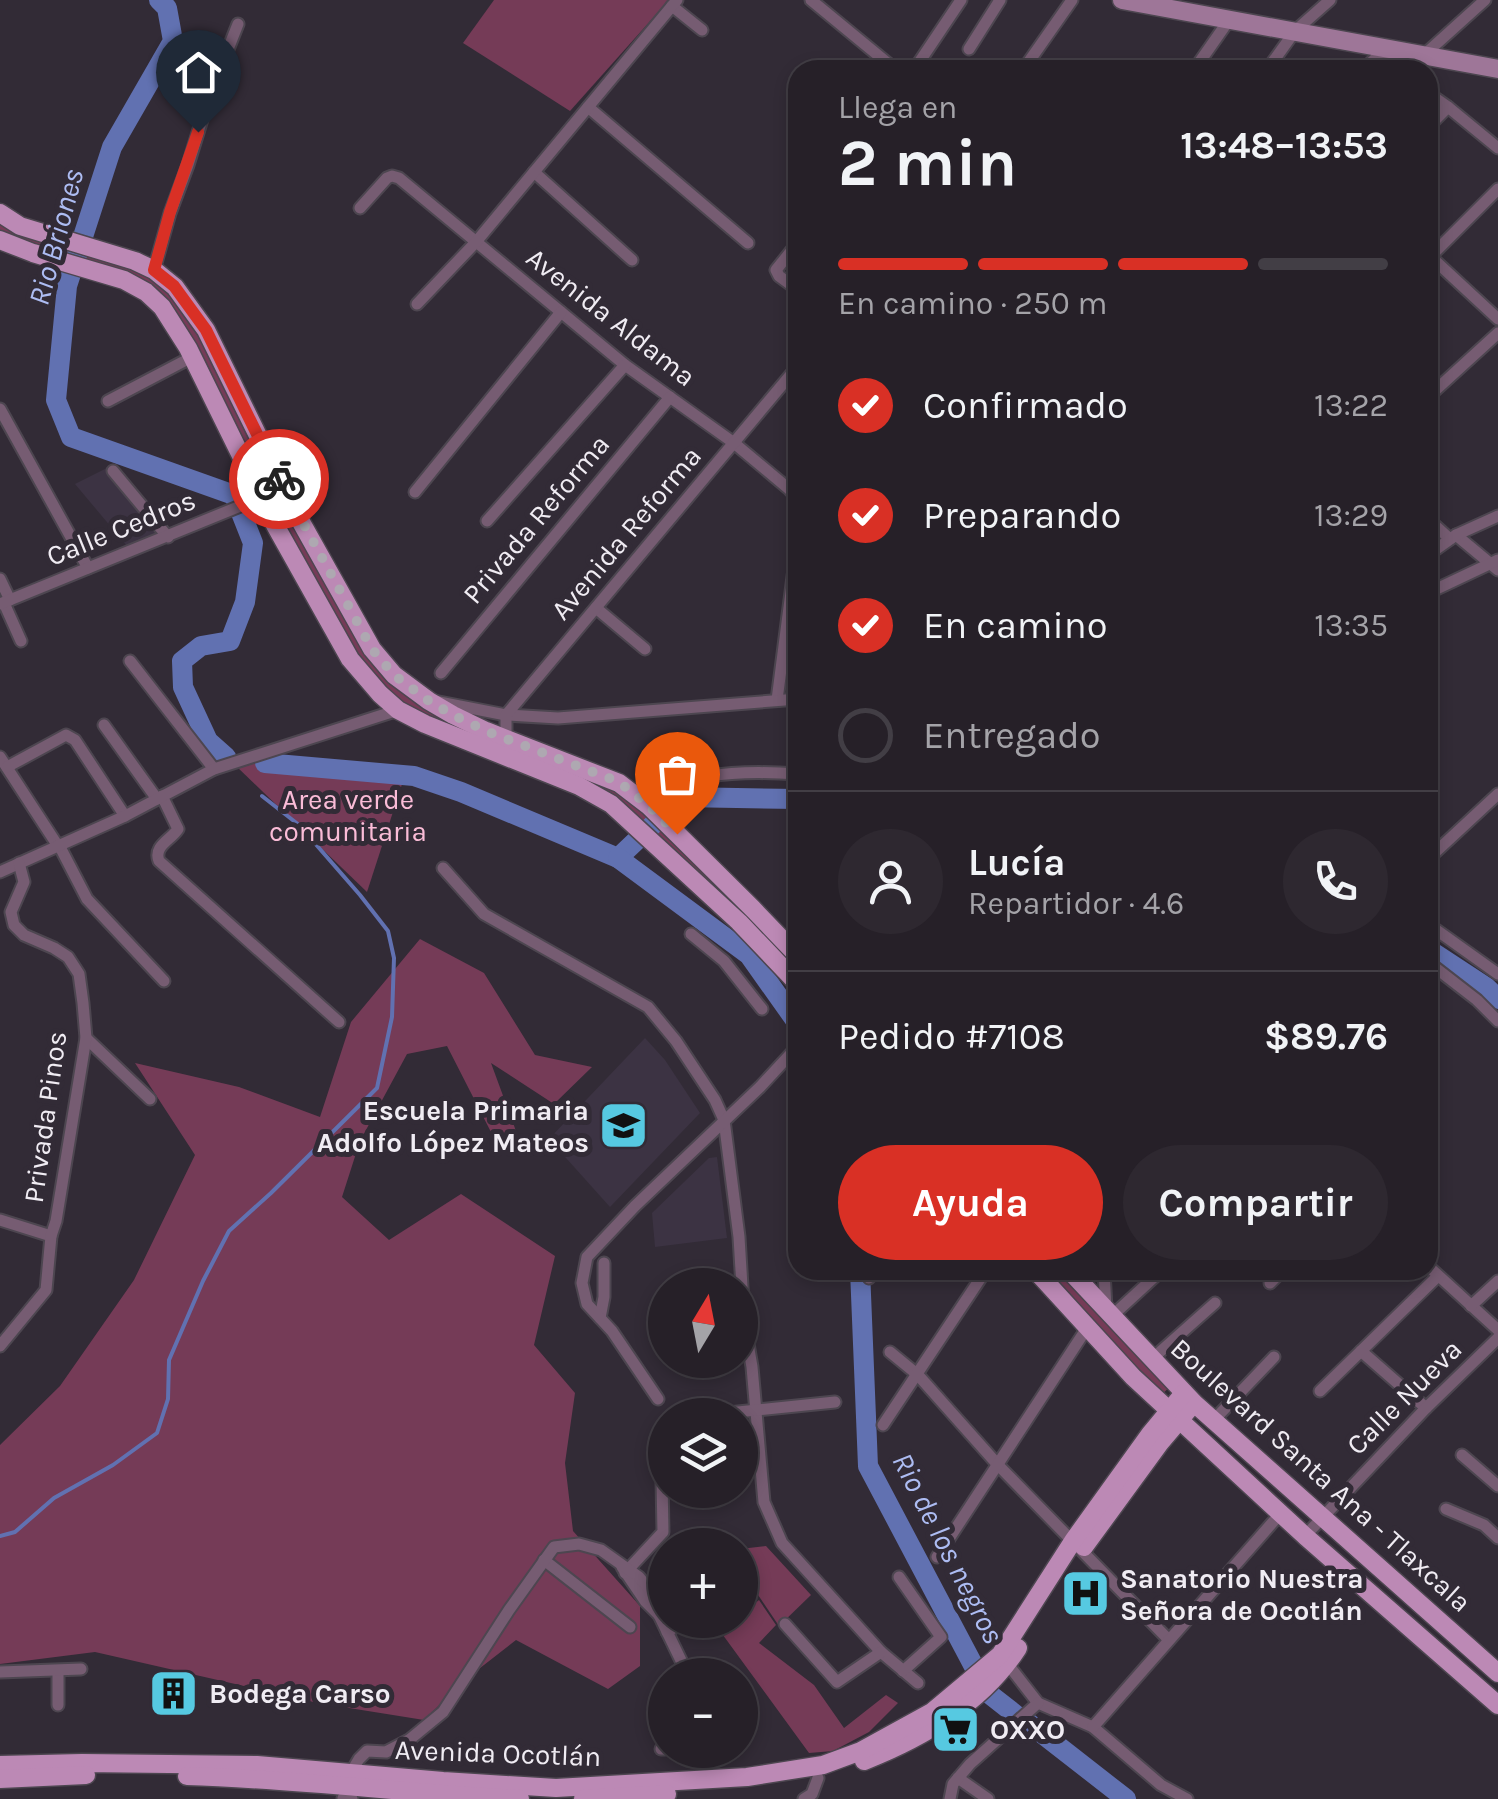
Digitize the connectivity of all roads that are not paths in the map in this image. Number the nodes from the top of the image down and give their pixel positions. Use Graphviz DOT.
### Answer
graph roads {
  1 [pos="811,0"];
  2 [pos="960,0"];
  3 [pos="1000,0"];
  4 [pos="1072,0"];
  5 [pos="1122,0"];
  6 [pos="1330,0"];
  7 [pos="1485,0"];
  8 [pos="675,3"];
  9 [pos="1228,20"];
  10 [pos="238,24"];
  11 [pos="702,30"];
  12 [pos="1295,31"];
  13 [pos="969,49"];
  14 [pos="1375,52"];
  15 [pos="1424,56"];
  16 [pos="884,60"];
  17 [pos="921,60"];
  18 [pos="1029,60"];
  19 [pos="1201,60"];
  20 [pos="1274,60"];
  21 [pos="1369,60"];
  22 [pos="1383,60"];
  23 [pos="1498,69"];
  24 [pos="1438,100"];
  25 [pos="1448,107"];
  26 [pos="586,110"];
  27 [pos="1438,117"];
  28 [pos="1498,148"];
  29 [pos="534,172"];
  30 [pos="1498,189"];
  31 [pos="360,208"];
  32 [pos="0,213"];
  33 [pos="476,242"];
  34 [pos="2,244"];
  35 [pos="748,244"];
  36 [pos="1438,248"];
  37 [pos="788,255"];
  38 [pos="632,260"];
  39 [pos="1438,265"];
  40 [pos="154,270"];
  41 [pos="788,283"];
  42 [pos="417,304"];
  43 [pos="561,312"];
  44 [pos="1498,319"];
  45 [pos="1498,333"];
  46 [pos="192,357"];
  47 [pos="625,366"];
  48 [pos="788,378"];
  49 [pos="1438,388"];
  50 [pos="670,397"];
  51 [pos="108,401"];
  52 [pos="0,409"];
  53 [pos="734,442"];
  54 [pos="113,470"];
  55 [pos="788,488"];
  56 [pos="415,492"];
  57 [pos="252,501"];
  58 [pos="296,513"];
  59 [pos="1498,516"];
  60 [pos="487,521"];
  61 [pos="274,525"];
  62 [pos="1438,526"];
  63 [pos="168,537"];
  64 [pos="1453,537"];
  65 [pos="1438,548"];
  66 [pos="1495,565"];
  67 [pos="88,568"];
  68 [pos="0,579"];
  69 [pos="1438,589"];
  70 [pos="4,603"];
  71 [pos="596,608"];
  72 [pos="788,615"];
  73 [pos="21,641"];
  74 [pos="645,649"];
  75 [pos="130,662"];
  76 [pos="441,674"];
  77 [pos="788,699"];
  78 [pos="777,700"];
  79 [pos="429,701"];
  80 [pos="398,710"];
  81 [pos="506,715"];
  82 [pos="104,724"];
  83 [pos="506,738"];
  84 [pos="4,762"];
  85 [pos="214,769"];
  86 [pos="788,773"];
  87 [pos="667,786"];
  88 [pos="1498,794"];
  89 [pos="160,798"];
  90 [pos="125,816"];
  91 [pos="58,845"];
  92 [pos="1438,850"];
  93 [pos="20,863"];
  94 [pos="443,868"];
  95 [pos="0,872"];
  96 [pos="720,876"];
  97 [pos="706,891"];
  98 [pos="746,916"];
  99 [pos="1438,931"];
  100 [pos="692,934"];
  101 [pos="788,948"];
  102 [pos="1438,970"];
  103 [pos="788,971"];
  104 [pos="1498,974"];
  105 [pos="164,981"];
  106 [pos="762,1008"];
  107 [pos="1498,1021"];
  108 [pos="339,1022"];
  109 [pos="86,1038"];
  110 [pos="788,1057"];
  111 [pos="150,1100"];
  112 [pos="724,1120"];
  113 [pos="0,1220"];
  114 [pos="51,1236"];
  115 [pos="604,1263"];
  116 [pos="1438,1276"];
  117 [pos="980,1280"];
  118 [pos="1044,1280"];
  119 [pos="1078,1280"];
  120 [pos="1105,1280"];
  121 [pos="1150,1280"];
  122 [pos="1274,1280"];
  123 [pos="1434,1280"];
  124 [pos="1498,1281"];
  125 [pos="1270,1284"];
  126 [pos="1215,1303"];
  127 [pos="1472,1306"];
  128 [pos="1109,1313"];
  129 [pos="600,1318"];
  130 [pos="1087,1328"];
  131 [pos="1498,1330"];
  132 [pos="1498,1338"];
  133 [pos="0,1346"];
  134 [pos="1362,1350"];
  135 [pos="890,1352"];
  136 [pos="1274,1357"];
  137 [pos="1152,1360"];
  138 [pos="918,1375"];
  139 [pos="1132,1377"];
  140 [pos="1320,1391"];
  141 [pos="657,1398"];
  142 [pos="754,1398"];
  143 [pos="1189,1398"];
  144 [pos="835,1402"];
  145 [pos="1426,1408"];
  146 [pos="758,1410"];
  147 [pos="1175,1415"];
  148 [pos="1213,1421"];
  149 [pos="882,1425"];
  150 [pos="758,1433"];
  151 [pos="1155,1439"];
  152 [pos="1211,1450"];
  153 [pos="1462,1455"];
  154 [pos="998,1465"];
  155 [pos="1498,1486"];
  156 [pos="663,1508"];
  157 [pos="1446,1509"];
  158 [pos="1280,1514"];
  159 [pos="1322,1517"];
  160 [pos="1305,1536"];
  161 [pos="1498,1538"];
  162 [pos="1077,1546"];
  163 [pos="938,1557"];
  164 [pos="544,1560"];
  165 [pos="624,1568"];
  166 [pos="899,1577"];
  167 [pos="1394,1580"];
  168 [pos="648,1597"];
  169 [pos="1378,1600"];
  170 [pos="785,1624"];
  171 [pos="630,1627"];
  172 [pos="1168,1639"];
  173 [pos="881,1652"];
  174 [pos="1004,1660"];
  175 [pos="82,1669"];
  176 [pos="58,1670"];
  177 [pos="902,1671"];
  178 [pos="0,1672"];
  179 [pos="1498,1672"];
  180 [pos="918,1683"];
  181 [pos="969,1691"];
  182 [pos="1493,1701"];
  183 [pos="1038,1703"];
  184 [pos="58,1706"];
  185 [pos="1094,1727"];
  186 [pos="0,1765"];
  187 [pos="350,1774"];
  188 [pos="818,1778"];
  189 [pos="958,1778"];
  190 [pos="0,1779"];
  191 [pos="343,1798"];
  192 [pos="352,1799"];
  193 [pos="520,1799"];
  194 [pos="582,1799"];
  195 [pos="804,1799"];
  196 [pos="950,1799"];
  197 [pos="988,1799"];
  198 [pos="1187,1799"];
  1 -- 16 [label="street"];
  2 -- 17 [label="street"];
  3 -- 13 [label="street"];
  4 -- 18 [label="street"];
  5 -- 9 [label="main road"];
  6 -- 12 [label="street"];
  7 -- 15 [label="street"];
  8 -- 11 [label="street"];
  8 -- 26 [label="street"];
  9 -- 12 [label="main road"];
  9 -- 19 [label="street"];
  10 -- 40 [label="street"];
  12 -- 14 [label="main road"];
  12 -- 20 [label="street"];
  14 -- 15 [label="main road"];
  14 -- 21 [label="street"];
  14 -- 22 [label="street"];
  15 -- 23 [label="main road"];
  24 -- 25 [label="street"];
  25 -- 27 [label="street"];
  25 -- 28 [label="street"];
  26 -- 29 [label="street"];
  26 -- 35 [label="street"];
  29 -- 33 [label="street"];
  29 -- 38 [label="street"];
  30 -- 36 [label="street"];
  31 -- 33 [label="street, Avenida Aldama"];
  32 -- 40 [label="main road"];
  33 -- 42 [label="street"];
  33 -- 43 [label="street, Avenida Aldama"];
  34 -- 46 [label="main road"];
  37 -- 41 [label="street"];
  39 -- 44 [label="street"];
  40 -- 58 [label="main road"];
  43 -- 47 [label="street, Avenida Aldama"];
  43 -- 56 [label="street"];
  45 -- 49 [label="street"];
  46 -- 51 [label="street"];
  46 -- 57 [label="main road"];
  47 -- 50 [label="street, Avenida Aldama"];
  47 -- 60 [label="street"];
  48 -- 53 [label="street, Avenida Reforma"];
  50 -- 53 [label="street, Avenida Aldama"];
  50 -- 76 [label="street, Privada Reforma"];
  52 -- 67 [label="street"];
  53 -- 55 [label="street, Avenida Aldama"];
  53 -- 71 [label="street, Avenida Reforma"];
  54 -- 63 [label="street"];
  57 -- 61 [label="main road"];
  57 -- 63 [label="street, Calle Cedros"];
  58 -- 61 [label="main road"];
  58 -- 79 [label="main road"];
  59 -- 64 [label="street"];
  61 -- 80 [label="main road"];
  62 -- 64 [label="street"];
  63 -- 67 [label="street, Calle Cedros"];
  64 -- 65 [label="street"];
  64 -- 66 [label="street"];
  66 -- 69 [label="street"];
  67 -- 70 [label="street, Calle Cedros"];
  68 -- 70 [label="street"];
  70 -- 73 [label="street"];
  71 -- 74 [label="street"];
  71 -- 81 [label="street, Avenida Reforma"];
  72 -- 78 [label="street"];
  75 -- 85 [label="street"];
  77 -- 78 [label="street"];
  78 -- 81 [label="street"];
  79 -- 81 [label="street"];
  79 -- 83 [label="main road"];
  80 -- 85 [label="street"];
  80 -- 97 [label="main road"];
  81 -- 83 [label="street"];
  82 -- 89 [label="street"];
  83 -- 96 [label="main road"];
  84 -- 90 [label="street"];
  84 -- 91 [label="street"];
  85 -- 89 [label="street"];
  86 -- 87 [label="street"];
  88 -- 92 [label="street"];
  89 -- 90 [label="street"];
  89 -- 108 [label="street"];
  90 -- 91 [label="street"];
  91 -- 93 [label="street"];
  91 -- 105 [label="street"];
  93 -- 95 [label="street"];
  93 -- 109 [label="street, Privada Pinos"];
  94 -- 112 [label="street"];
  96 -- 97 [label="main road"];
  96 -- 98 [label="main road"];
  97 -- 98 [label="main road"];
  98 -- 101 [label="main road"];
  98 -- 103 [label="main road"];
  99 -- 104 [label="street"];
  100 -- 106 [label="street"];
  102 -- 107 [label="street"];
  109 -- 111 [label="street"];
  109 -- 114 [label="street, Privada Pinos"];
  110 -- 112 [label="street"];
  112 -- 129 [label="street"];
  112 -- 142 [label="street"];
  113 -- 114 [label="street"];
  114 -- 133 [label="street, Privada Pinos"];
  115 -- 129 [label="street"];
  116 -- 127 [label="street"];
  117 -- 138 [label="street"];
  118 -- 130 [label="main road, Boulevard Santa Ana - Tlaxcala"];
  119 -- 128 [label="main road, Boulevard Santa Ana - Tlaxcala"];
  120 -- 128 [label="street"];
  121 -- 128 [label="street"];
  122 -- 125 [label="street"];
  123 -- 134 [label="street"];
  124 -- 127 [label="street"];
  126 -- 137 [label="street"];
  127 -- 131 [label="street"];
  128 -- 137 [label="main road, Boulevard Santa Ana - Tlaxcala"];
  129 -- 141 [label="street"];
  130 -- 139 [label="main road, Boulevard Santa Ana - Tlaxcala"];
  130 -- 154 [label="street"];
  132 -- 145 [label="street, Calle Nueva"];
  134 -- 140 [label="street"];
  134 -- 145 [label="street"];
  135 -- 138 [label="street"];
  136 -- 148 [label="street"];
  137 -- 143 [label="main road, Boulevard Santa Ana - Tlaxcala"];
  138 -- 149 [label="street"];
  138 -- 154 [label="street"];
  139 -- 147 [label="main road, Boulevard Santa Ana - Tlaxcala"];
  139 -- 151 [label="main road"];
  143 -- 147 [label="main road, Avenida Ocotlán"];
  143 -- 148 [label="main road, Boulevard Santa Ana - Tlaxcala"];
  144 -- 146 [label="street"];
  145 -- 159 [label="street, Calle Nueva"];
  147 -- 151 [label="main road, Avenida Ocotlán"];
  147 -- 152 [label="main road, Boulevard Santa Ana - Tlaxcala"];
  148 -- 159 [label="main road, Boulevard Santa Ana - Tlaxcala"];
  150 -- 173 [label="street"];
  151 -- 152 [label="main road"];
  151 -- 162 [label="main road, Avenida Ocotlán"];
  152 -- 158 [label="main road, Boulevard Santa Ana - Tlaxcala"];
  153 -- 155 [label="street"];
  154 -- 162 [label="street"];
  154 -- 163 [label="street"];
  156 -- 165 [label="street"];
  157 -- 161 [label="street"];
  158 -- 160 [label="main road, Boulevard Santa Ana - Tlaxcala"];
  158 -- 172 [label="street"];
  159 -- 160 [label="street, Calle Nueva"];
  159 -- 167 [label="main road, Boulevard Santa Ana - Tlaxcala"];
  160 -- 169 [label="main road, Boulevard Santa Ana - Tlaxcala"];
  162 -- 172 [label="street"];
  162 -- 174 [label="main road, Avenida Ocotlán"];
  164 -- 165 [label="street"];
  164 -- 171 [label="street"];
  164 -- 187 [label="street"];
  165 -- 168 [label="street"];
  166 -- 177 [label="street"];
  167 -- 169 [label="main road"];
  167 -- 179 [label="main road, Boulevard Santa Ana - Tlaxcala"];
  169 -- 182 [label="main road, Boulevard Santa Ana - Tlaxcala"];
  170 -- 173 [label="street"];
  172 -- 185 [label="street"];
  173 -- 177 [label="street"];
  174 -- 181 [label="main road, Avenida Ocotlán"];
  174 -- 183 [label="street"];
  175 -- 176 [label="street"];
  176 -- 178 [label="street"];
  176 -- 184 [label="street"];
  177 -- 180 [label="street"];
  179 -- 182 [label="street"];
  181 -- 187 [label="main road, Avenida Ocotlán"];
  181 -- 188 [label="main road, Avenida Ocotlán"];
  183 -- 185 [label="street"];
  183 -- 189 [label="street"];
  185 -- 198 [label="street"];
  186 -- 187 [label="main road, Avenida Ocotlán"];
  188 -- 194 [label="main road, Avenida Ocotlán"];
  188 -- 195 [label="street"];
  189 -- 196 [label="street"];
  189 -- 197 [label="street"];
  190 -- 193 [label="main road, Avenida Ocotlán"];
  191 -- 192 [label="street"];
}
